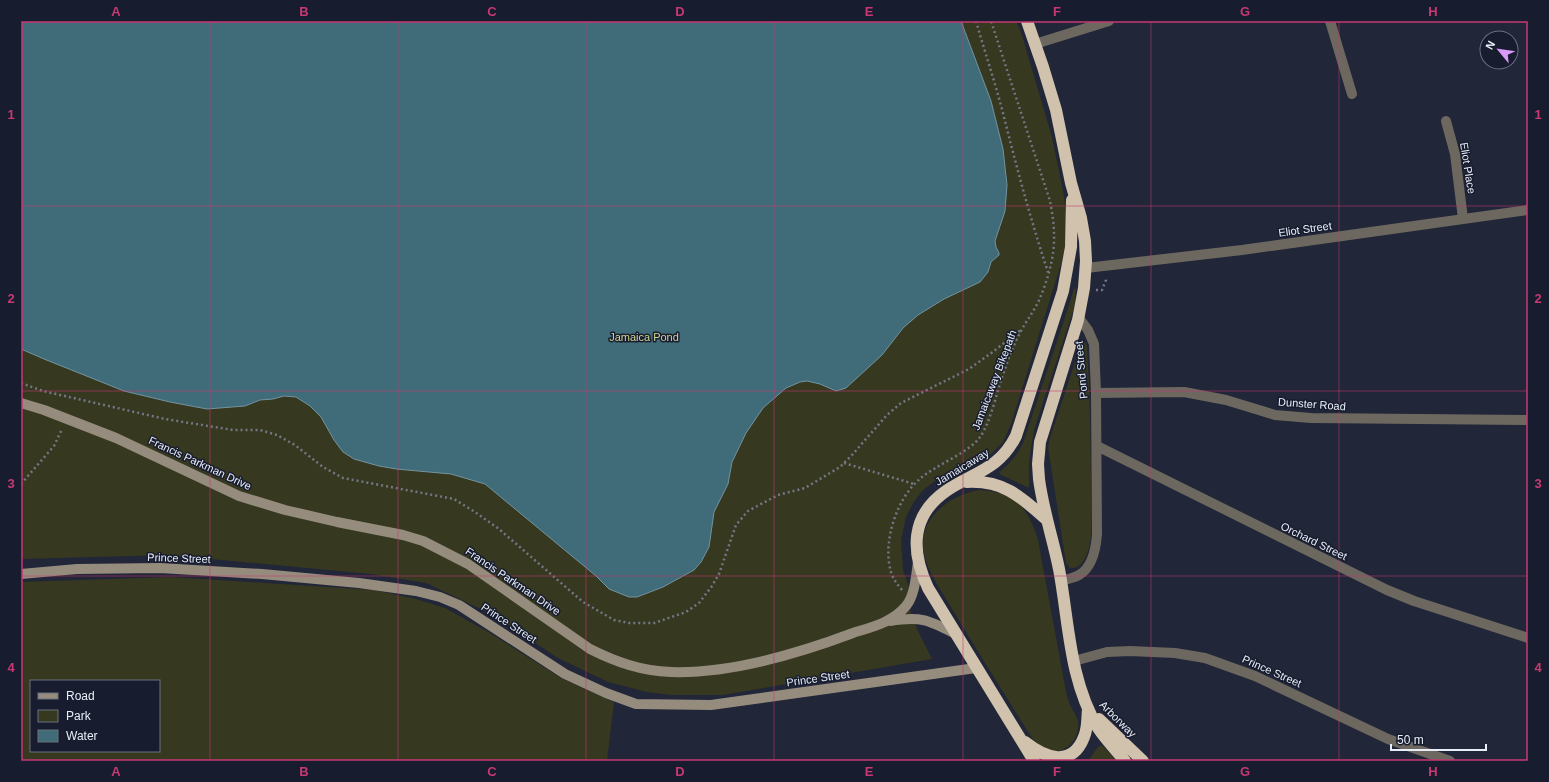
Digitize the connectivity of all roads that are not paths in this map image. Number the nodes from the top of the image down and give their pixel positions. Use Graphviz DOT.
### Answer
graph roads {
  1 [pos="1027,21"];
  2 [pos="1109,21"];
  3 [pos="1330,21"];
  4 [pos="1035,44"];
  5 [pos="1352,94"];
  6 [pos="1446,121"];
  7 [pos="1071,183"];
  8 [pos="1528,210"];
  9 [pos="1463,219"];
  10 [pos="1086,268"];
  11 [pos="1079,318"];
  12 [pos="1096,393"];
  13 [pos="21,404"];
  14 [pos="1528,420"];
  15 [pos="1097,446"];
  16 [pos="964,482"];
  17 [pos="1047,520"];
  18 [pos="918,562"];
  19 [pos="21,574"];
  20 [pos="1061,581"];
  21 [pos="882,623"];
  22 [pos="956,634"];
  23 [pos="1528,638"];
  24 [pos="1074,661"];
  25 [pos="976,668"];
  26 [pos="1088,708"];
  27 [pos="1019,738"];
  28 [pos="1034,761"];
  29 [pos="1125,761"];
  30 [pos="1143,761"];
  31 [pos="1450,761"];
  1 -- 4 [label="highway"];
  2 -- 4 [label="street"];
  3 -- 5 [label="street"];
  4 -- 7 [label="highway"];
  6 -- 9 [label="street, Eliot Place"];
  7 -- 10 [label="highway"];
  7 -- 16 [label="highway, Jamaicaway"];
  8 -- 9 [label="street, Eliot Street"];
  9 -- 10 [label="street, Eliot Street"];
  10 -- 11 [label="highway"];
  11 -- 12 [label="street, Pond Street"];
  11 -- 17 [label="highway"];
  12 -- 14 [label="street, Dunster Road"];
  12 -- 15 [label="street, Pond Street"];
  13 -- 21 [label="main road, Francis Parkman Drive"];
  15 -- 20 [label="street, Pond Street"];
  15 -- 23 [label="street, Orchard Street"];
  16 -- 17 [label="highway"];
  16 -- 18 [label="highway, Jamaicaway"];
  17 -- 20 [label="highway"];
  18 -- 21 [label="main road, Francis Parkman Drive"];
  18 -- 22 [label="highway, Jamaicaway"];
  19 -- 25 [label="main road, Prince Street"];
  20 -- 24 [label="highway"];
  21 -- 22 [label="main road, Francis Parkman Drive"];
  22 -- 25 [label="highway, Jamaicaway"];
  24 -- 26 [label="highway"];
  24 -- 31 [label="street, Prince Street"];
  25 -- 27 [label="highway"];
  26 -- 27 [label="highway"];
  26 -- 29 [label="highway, Arborway"];
  26 -- 30 [label="highway, Arborway"];
  27 -- 28 [label="highway"];
}
